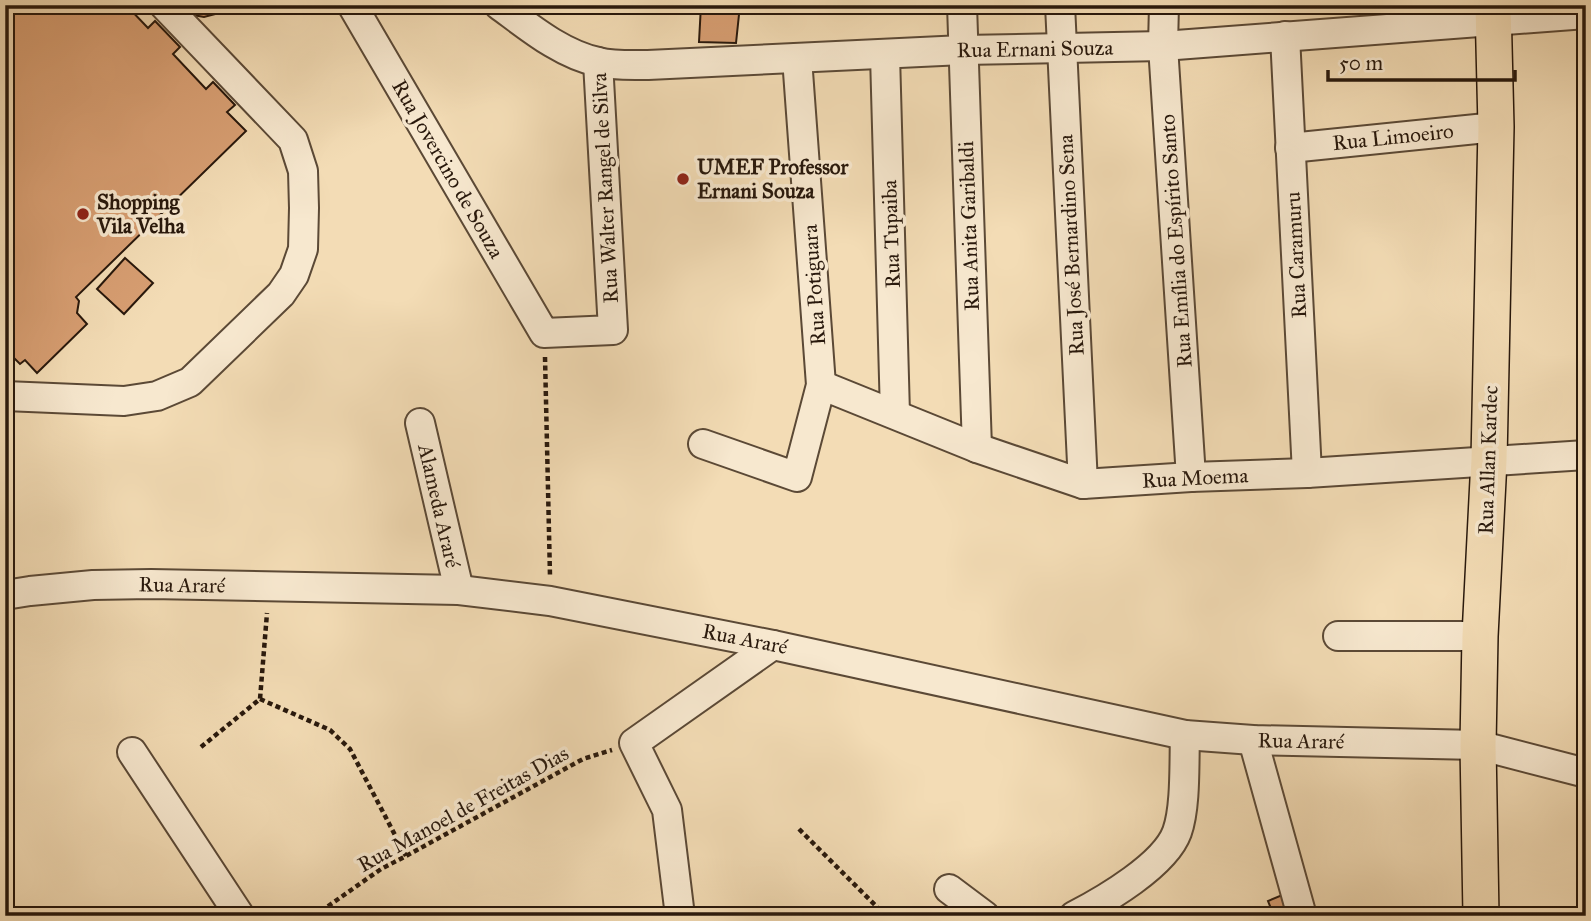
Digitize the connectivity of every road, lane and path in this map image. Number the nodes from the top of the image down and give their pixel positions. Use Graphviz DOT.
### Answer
graph roads {
  1 [pos="164,5"];
  2 [pos="352,5"];
  3 [pos="499,5"];
  4 [pos="962,5"];
  5 [pos="1060,5"];
  6 [pos="1164,5"];
  7 [pos="1493,10"];
  8 [pos="1586,14"];
  9 [pos="1285,36"];
  10 [pos="1163,46"];
  11 [pos="1061,48"];
  12 [pos="963,50"];
  13 [pos="885,55"];
  14 [pos="797,58"];
  15 [pos="598,62"];
  16 [pos="1496,127"];
  17 [pos="1290,148"];
  18 [pos="544,333"];
  19 [pos="821,385"];
  20 [pos="5,396"];
  21 [pos="895,414"];
  22 [pos="420,423"];
  23 [pos="703,444"];
  24 [pos="977,448"];
  25 [pos="1586,455"];
  26 [pos="1489,460"];
  27 [pos="1307,474"];
  28 [pos="1191,477"];
  29 [pos="1083,484"];
  30 [pos="269,587"];
  31 [pos="459,590"];
  32 [pos="5,595"];
  33 [pos="550,601"];
  34 [pos="1338,636"];
  35 [pos="1480,636"];
  36 [pos="773,645"];
  37 [pos="260,699"];
  38 [pos="1185,735"];
  39 [pos="1253,740"];
  40 [pos="634,743"];
  41 [pos="1479,746"];
  42 [pos="201,747"];
  43 [pos="132,752"];
  44 [pos="1586,773"];
  45 [pos="799,829"];
  46 [pos="406,856"];
  47 [pos="949,889"];
  48 [pos="240,916"];
  49 [pos="314,916"];
  50 [pos="680,916"];
  51 [pos="886,916"];
  52 [pos="985,916"];
  53 [pos="1074,916"];
  54 [pos="1302,916"];
  55 [pos="1481,916"];
  1 -- 20 [label="street"];
  2 -- 18 [label="street, Rua Jovercino de Souza"];
  3 -- 15 [label="street, Rua Ernani Souza"];
  4 -- 12 [label="street, Rua Anita Garibaldi"];
  5 -- 11 [label="street, Rua José Bernardino Sena"];
  6 -- 10 [label="street, Rua Emília do Espírito Santo"];
  7 -- 8 [label="street, Rua Ernani Souza"];
  7 -- 9 [label="street, Rua Ernani Souza"];
  7 -- 16 [label="main road, Rua Allan Kardec"];
  9 -- 10 [label="street, Rua Ernani Souza"];
  9 -- 17 [label="street, Rua Caramuru"];
  10 -- 11 [label="street, Rua Ernani Souza"];
  10 -- 28 [label="street, Rua Emília do Espírito Santo"];
  11 -- 12 [label="street, Rua Ernani Souza"];
  11 -- 29 [label="street, Rua José Bernardino Sena"];
  12 -- 13 [label="street, Rua Ernani Souza"];
  12 -- 24 [label="street, Rua Anita Garibaldi"];
  13 -- 14 [label="street, Rua Ernani Souza"];
  13 -- 21 [label="street, Rua Tupaiba"];
  14 -- 15 [label="street, Rua Ernani Souza"];
  14 -- 19 [label="street, Rua Potiguara"];
  15 -- 18 [label="street, Rua Walter Rangel de Silva"];
  16 -- 17 [label="street, Rua Limoeiro"];
  16 -- 26 [label="main road, Rua Allan Kardec"];
  17 -- 27 [label="street, Rua Caramuru"];
  18 -- 33 [label="path"];
  19 -- 21 [label="street, Rua Moema"];
  19 -- 23 [label="street, Rua Potiguara"];
  21 -- 24 [label="street, Rua Moema"];
  22 -- 31 [label="street, Alameda Araré"];
  24 -- 29 [label="street, Rua Moema"];
  25 -- 26 [label="street, Rua Moema"];
  26 -- 27 [label="street, Rua Moema"];
  26 -- 35 [label="main road, Rua Allan Kardec"];
  27 -- 28 [label="street, Rua Moema"];
  28 -- 29 [label="street, Rua Moema"];
  30 -- 31 [label="street, Rua Araré"];
  30 -- 32 [label="street, Rua Araré"];
  30 -- 37 [label="path"];
  31 -- 33 [label="street, Rua Araré"];
  33 -- 36 [label="street, Rua Araré"];
  34 -- 35 [label="street"];
  35 -- 41 [label="main road, Rua Allan Kardec"];
  36 -- 38 [label="street, Rua Araré"];
  36 -- 40 [label="street"];
  37 -- 42 [label="path"];
  37 -- 46 [label="path"];
  38 -- 39 [label="street, Rua Araré"];
  38 -- 53 [label="street"];
  39 -- 41 [label="street, Rua Araré"];
  39 -- 54 [label="street"];
  40 -- 46 [label="path, Rua Manoel de Freitas Dias"];
  40 -- 50 [label="street"];
  41 -- 44 [label="street, Rua Araré"];
  41 -- 55 [label="main road, Rua Allan Kardec"];
  43 -- 48 [label="street"];
  45 -- 51 [label="path"];
  46 -- 49 [label="path, Rua Manoel de Freitas Dias"];
  47 -- 52 [label="street"];
}
